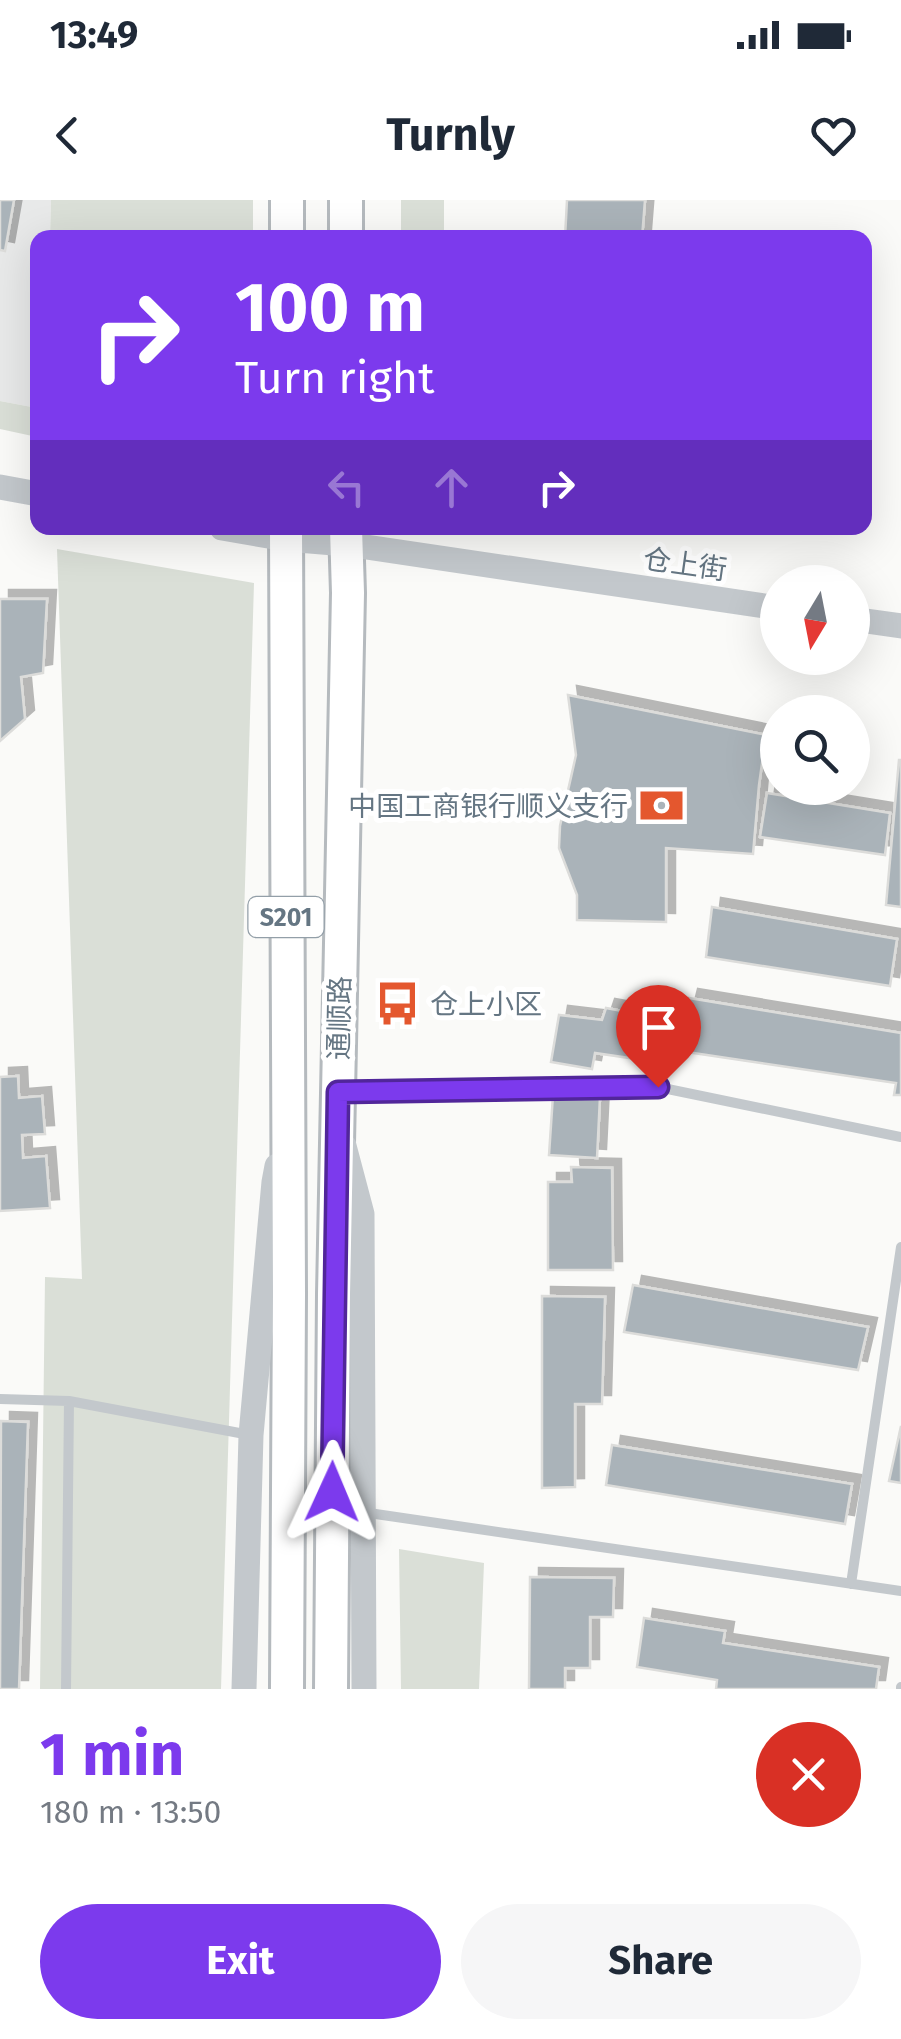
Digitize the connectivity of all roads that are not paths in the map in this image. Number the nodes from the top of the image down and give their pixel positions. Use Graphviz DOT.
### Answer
graph roads {
  1 [pos="288,200"];
  2 [pos="346,200"];
  3 [pos="287,230"];
  4 [pos="346,230"];
  5 [pos="0,487"];
  6 [pos="30,493"];
  7 [pos="286,535"];
  8 [pos="346,536"];
  9 [pos="760,605"];
  10 [pos="870,622"];
  11 [pos="901,626"];
  12 [pos="338,1108"];
  13 [pos="287,1122"];
  14 [pos="901,1137"];
  15 [pos="901,1248"];
  16 [pos="0,1399"];
  17 [pos="69,1401"];
  18 [pos="251,1435"];
  19 [pos="362,1512"];
  20 [pos="851,1584"];
  21 [pos="901,1592"];
  22 [pos="66,1689"];
  23 [pos="244,1689"];
  24 [pos="287,1689"];
  25 [pos="331,1689"];
  26 [pos="364,1689"];
  1 -- 3 [label="main road"];
  2 -- 4 [label="main road"];
  5 -- 6 [label="street"];
  7 -- 13 [label="main road, 通顺路 / S201"];
  8 -- 9 [label="street, 仓上街"];
  8 -- 12 [label="main road, 通顺路 / S201"];
  10 -- 11 [label="street"];
  12 -- 14 [label="lane"];
  12 -- 19 [label="street"];
  12 -- 25 [label="main road, 通顺路 / S201"];
  13 -- 18 [label="street"];
  13 -- 24 [label="main road, 通顺路 / S201"];
  15 -- 20 [label="lane"];
  16 -- 17 [label="lane"];
  17 -- 18 [label="lane"];
  17 -- 22 [label="lane"];
  18 -- 23 [label="street"];
  19 -- 20 [label="lane"];
  19 -- 26 [label="street"];
  20 -- 21 [label="lane"];
}
